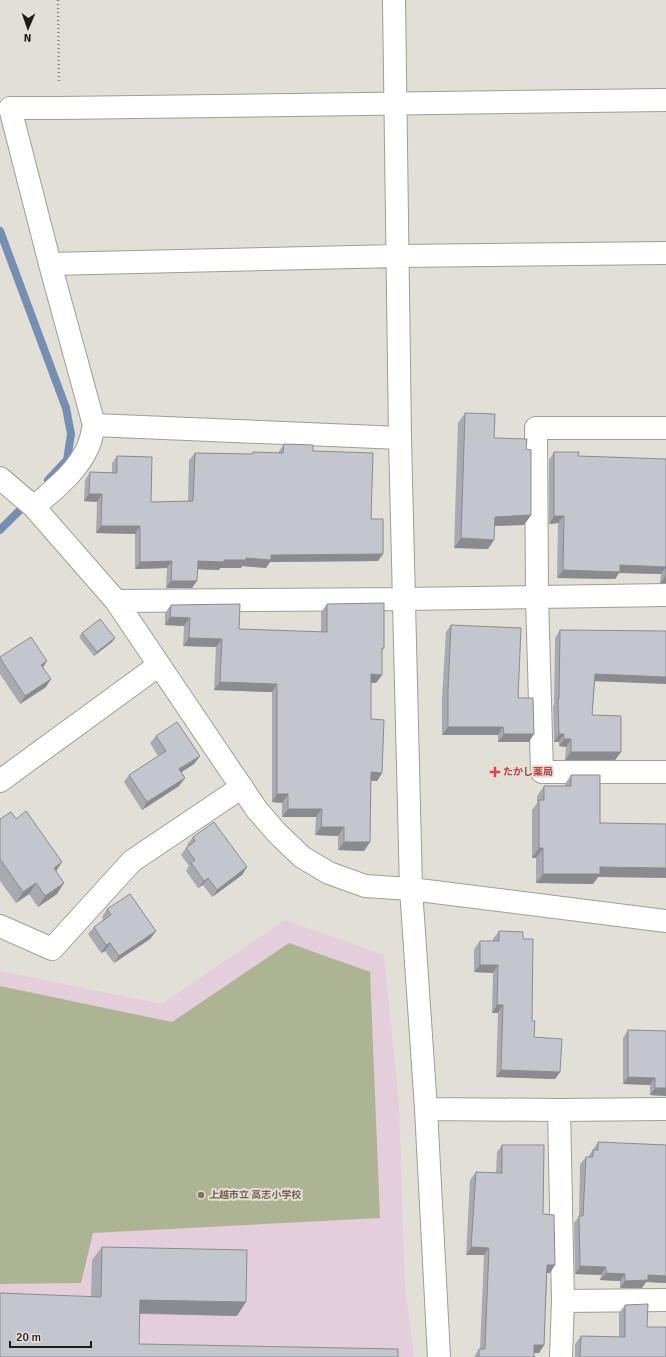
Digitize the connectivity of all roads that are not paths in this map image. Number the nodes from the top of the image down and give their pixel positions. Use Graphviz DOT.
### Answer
graph roads {
  1 [pos="394,0"];
  2 [pos="666,100"];
  3 [pos="395,104"];
  4 [pos="666,253"];
  5 [pos="397,256"];
  6 [pos="50,264"];
  7 [pos="94,425"];
  8 [pos="666,428"];
  9 [pos="400,438"];
  10 [pos="5,482"];
  11 [pos="32,505"];
  12 [pos="666,595"];
  13 [pos="537,596"];
  14 [pos="404,599"];
  15 [pos="116,601"];
  16 [pos="159,666"];
  17 [pos="666,772"];
  18 [pos="0,781"];
  19 [pos="242,787"];
  20 [pos="411,889"];
  21 [pos="666,922"];
  22 [pos="0,926"];
  23 [pos="426,1109"];
  24 [pos="666,1109"];
  25 [pos="559,1110"];
  26 [pos="666,1300"];
  27 [pos="563,1302"];
  28 [pos="439,1357"];
  29 [pos="562,1357"];
  1 -- 3 [label="street"];
  2 -- 3 [label="street"];
  3 -- 5 [label="street"];
  3 -- 6 [label="street"];
  4 -- 5 [label="street"];
  5 -- 6 [label="street"];
  5 -- 9 [label="street"];
  6 -- 7 [label="street"];
  7 -- 9 [label="street"];
  7 -- 11 [label="street"];
  8 -- 13 [label="street"];
  9 -- 14 [label="street"];
  10 -- 11 [label="street"];
  11 -- 15 [label="street"];
  12 -- 13 [label="street"];
  13 -- 14 [label="street"];
  13 -- 17 [label="street"];
  14 -- 15 [label="street"];
  14 -- 20 [label="street"];
  15 -- 16 [label="street"];
  16 -- 18 [label="street"];
  16 -- 19 [label="street"];
  19 -- 20 [label="street"];
  19 -- 22 [label="street"];
  20 -- 21 [label="street"];
  20 -- 23 [label="street"];
  23 -- 25 [label="street"];
  23 -- 28 [label="street"];
  24 -- 25 [label="street"];
  25 -- 27 [label="street"];
  26 -- 27 [label="street"];
  27 -- 29 [label="street"];
}
